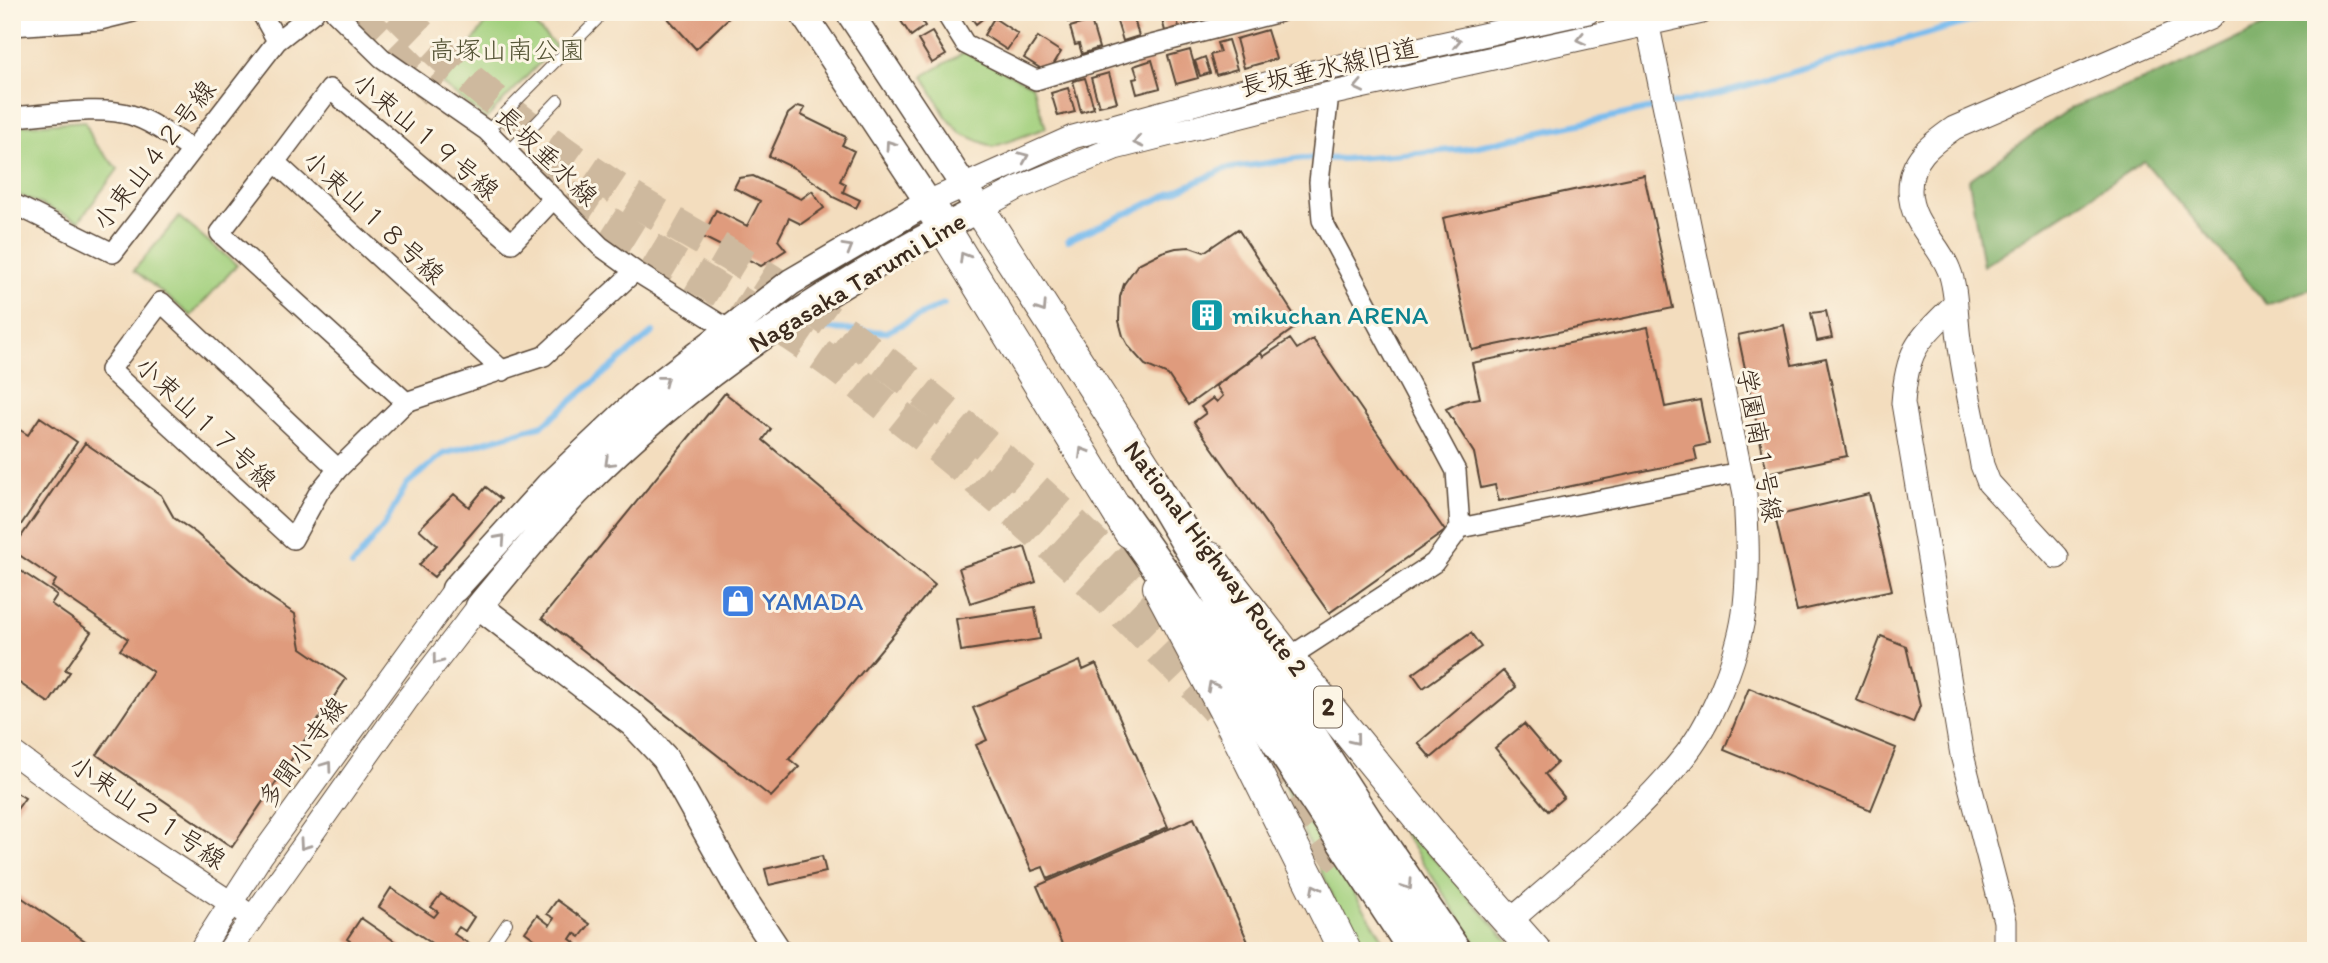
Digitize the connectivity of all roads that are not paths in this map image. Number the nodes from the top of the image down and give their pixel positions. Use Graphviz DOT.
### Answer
graph roads {
  1 [pos="132,12"];
  2 [pos="261,12"];
  3 [pos="314,12"];
  4 [pos="335,12"];
  5 [pos="802,12"];
  6 [pos="849,12"];
  7 [pos="946,12"];
  8 [pos="1280,12"];
  9 [pos="1588,12"];
  10 [pos="1702,12"];
  11 [pos="2215,12"];
  12 [pos="1646,18"];
  13 [pos="597,20"];
  14 [pos="12,26"];
  15 [pos="277,41"];
  16 [pos="1329,94"];
  17 [pos="558,100"];
  18 [pos="12,117"];
  19 [pos="487,131"];
  20 [pos="192,150"];
  21 [pos="508,152"];
  22 [pos="275,162"];
  23 [pos="971,197"];
  24 [pos="554,198"];
  25 [pos="12,203"];
  26 [pos="937,214"];
  27 [pos="635,271"];
  28 [pos="1955,304"];
  29 [pos="728,330"];
  30 [pos="503,371"];
  31 [pos="406,402"];
  32 [pos="1135,453"];
  33 [pos="338,469"];
  34 [pos="1740,472"];
  35 [pos="1118,510"];
  36 [pos="1461,528"];
  37 [pos="2057,557"];
  38 [pos="455,589"];
  39 [pos="478,606"];
  40 [pos="1288,658"];
  41 [pos="12,752"];
  42 [pos="231,902"];
  43 [pos="252,918"];
  44 [pos="1509,922"];
  45 [pos="507,923"];
  46 [pos="200,951"];
  47 [pos="229,951"];
  48 [pos="488,951"];
  49 [pos="778,951"];
  50 [pos="1345,951"];
  51 [pos="1416,951"];
  52 [pos="1454,951"];
  53 [pos="1535,951"];
  54 [pos="2006,951"];
  1 -- 14 [label="street"];
  2 -- 15 [label="street"];
  3 -- 15 [label="street, 小束山４２号線"];
  4 -- 19 [label="street, 長坂垂水線"];
  26 -- 5 [label="main road, Nagasaka Tarumi Line, one-way"];
  6 -- 23 [label="main road, Nagasaka Tarumi Line"];
  7 -- 8 [label="street"];
  23 -- 9 [label="street, 長坂垂水線旧道, one-way"];
  10 -- 12 [label="street, 長坂垂水線旧道"];
  11 -- 28 [label="street"];
  12 -- 16 [label="street, 長坂垂水線旧道, one-way"];
  12 -- 34 [label="street, 学園南１号線"];
  13 -- 19 [label="lane"];
  15 -- 20 [label="street, 小束山４２号線"];
  16 -- 23 [label="street, 長坂垂水線旧道, one-way"];
  16 -- 36 [label="street"];
  17 -- 21 [label="lane"];
  18 -- 20 [label="street"];
  19 -- 21 [label="street, 長坂垂水線"];
  20 -- 25 [label="street, 小束山４２号線"];
  21 -- 24 [label="street, 長坂垂水線"];
  22 -- 24 [label="street, 小束山１９号線"];
  22 -- 30 [label="street, 小束山１８号線"];
  22 -- 31 [label="street, 小束山１８号線"];
  23 -- 26 [label="main road, Nagasaka Tarumi Line"];
  23 -- 32 [label="highway, National Highway Route 2 / 2, one-way"];
  24 -- 27 [label="street, 長坂垂水線"];
  29 -- 26 [label="main road, Nagasaka Tarumi Line, one-way"];
  35 -- 26 [label="highway, National Highway Route 2, one-way"];
  26 -- 39 [label="main road, Nagasaka Tarumi Line, one-way"];
  27 -- 29 [label="street, 長坂垂水線"];
  27 -- 30 [label="street, 小束山１７号線"];
  28 -- 37 [label="street"];
  28 -- 54 [label="street"];
  38 -- 29 [label="main road, Nagasaka Tarumi Line, one-way"];
  30 -- 31 [label="street, 小束山１７号線"];
  31 -- 33 [label="street, 小束山１７号線"];
  32 -- 40 [label="highway, National Highway Route 2 / 2"];
  32 -- 52 [label="highway, one-way"];
  33 -- 33 [label="street, 小束山１７号線"];
  34 -- 36 [label="street"];
  34 -- 44 [label="street, 学園南１号線"];
  50 -- 35 [label="highway, National Highway Route 2, one-way"];
  35 -- 51 [label="highway"];
  36 -- 40 [label="street"];
  42 -- 38 [label="street, 多聞小寺線, one-way"];
  39 -- 43 [label="street, one-way"];
  39 -- 49 [label="main road"];
  40 -- 44 [label="highway, National Highway Route 2 / 2, one-way"];
  41 -- 42 [label="street, 小束山２１号線"];
  42 -- 43 [label="street, 小束山２１号線"];
  42 -- 46 [label="street, 多聞小寺線"];
  43 -- 47 [label="street"];
  44 -- 53 [label="highway, National Highway Route 2 / 2"];
  45 -- 48 [label="lane"];
}
